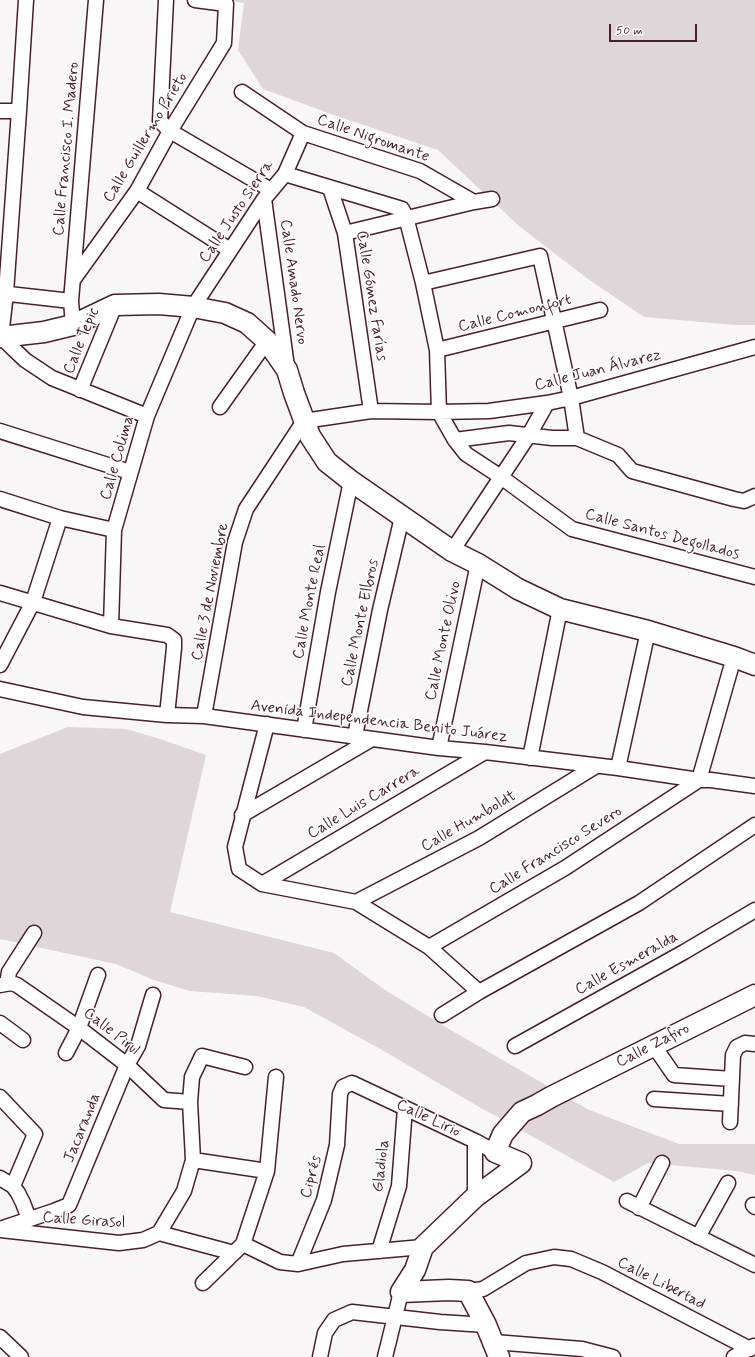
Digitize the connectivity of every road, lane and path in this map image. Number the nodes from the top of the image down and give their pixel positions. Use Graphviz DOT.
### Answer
graph roads {
  1 [pos="26,0"];
  2 [pos="96,0"];
  3 [pos="166,0"];
  4 [pos="195,0"];
  5 [pos="242,92"];
  6 [pos="0,111"];
  7 [pos="19,111"];
  8 [pos="170,131"];
  9 [pos="303,132"];
  10 [pos="285,174"];
  11 [pos="330,188"];
  12 [pos="137,191"];
  13 [pos="268,194"];
  14 [pos="492,200"];
  15 [pos="474,202"];
  16 [pos="406,217"];
  17 [pos="345,233"];
  18 [pos="230,250"];
  19 [pos="73,280"];
  20 [pos="423,283"];
  21 [pos="3,293"];
  22 [pos="71,301"];
  23 [pos="115,305"];
  24 [pos="193,307"];
  25 [pos="600,310"];
  26 [pos="554,322"];
  27 [pos="73,325"];
  28 [pos="0,337"];
  29 [pos="266,341"];
  30 [pos="755,347"];
  31 [pos="438,350"];
  32 [pos="287,370"];
  33 [pos="80,390"];
  34 [pos="571,398"];
  35 [pos="547,403"];
  36 [pos="220,407"];
  37 [pos="371,411"];
  38 [pos="439,412"];
  39 [pos="147,416"];
  40 [pos="304,420"];
  41 [pos="0,431"];
  42 [pos="529,435"];
  43 [pos="577,438"];
  44 [pos="455,440"];
  45 [pos="130,472"];
  46 [pos="500,476"];
  47 [pos="351,481"];
  48 [pos="755,496"];
  49 [pos="0,499"];
  50 [pos="402,517"];
  51 [pos="60,518"];
  52 [pos="114,530"];
  53 [pos="452,551"];
  54 [pos="478,564"];
  55 [pos="755,577"];
  56 [pos="0,593"];
  57 [pos="33,602"];
  58 [pos="560,609"];
  59 [pos="111,626"];
  60 [pos="648,632"];
  61 [pos="734,657"];
  62 [pos="0,665"];
  63 [pos="755,665"];
  64 [pos="0,689"];
  65 [pos="167,715"];
  66 [pos="204,716"];
  67 [pos="267,724"];
  68 [pos="304,730"];
  69 [pos="355,736"];
  70 [pos="372,739"];
  71 [pos="439,748"];
  72 [pos="484,752"];
  73 [pos="530,758"];
  74 [pos="596,766"];
  75 [pos="618,768"];
  76 [pos="699,780"];
  77 [pos="755,786"];
  78 [pos="242,815"];
  79 [pos="755,825"];
  80 [pos="262,884"];
  81 [pos="356,902"];
  82 [pos="755,910"];
  83 [pos="34,933"];
  84 [pos="429,947"];
  85 [pos="98,975"];
  86 [pos="5,984"];
  87 [pos="479,992"];
  88 [pos="755,995"];
  89 [pos="152,996"];
  90 [pos="442,1015"];
  91 [pos="0,1023"];
  92 [pos="79,1028"];
  93 [pos="23,1040"];
  94 [pos="755,1044"];
  95 [pos="515,1046"];
  96 [pos="654,1046"];
  97 [pos="66,1053"];
  98 [pos="127,1065"];
  99 [pos="246,1067"];
  100 [pos="276,1077"];
  101 [pos="732,1079"];
  102 [pos="340,1094"];
  103 [pos="0,1097"];
  104 [pos="654,1099"];
  105 [pos="190,1102"];
  106 [pos="731,1104"];
  107 [pos="405,1108"];
  108 [pos="730,1122"];
  109 [pos="475,1141"];
  110 [pos="495,1152"];
  111 [pos="193,1160"];
  112 [pos="662,1163"];
  113 [pos="267,1171"];
  114 [pos="0,1178"];
  115 [pos="728,1183"];
  116 [pos="13,1186"];
  117 [pos="475,1197"];
  118 [pos="29,1219"];
  119 [pos="0,1229"];
  120 [pos="159,1233"];
  121 [pos="698,1237"];
  122 [pos="423,1247"];
  123 [pos="238,1249"];
  124 [pos="379,1251"];
  125 [pos="298,1264"];
  126 [pos="755,1265"];
  127 [pos="203,1283"];
  128 [pos="468,1291"];
  129 [pos="401,1292"];
  130 [pos="395,1317"];
  131 [pos="0,1337"];
  132 [pos="493,1341"];
  133 [pos="752,1347"];
  134 [pos="21,1357"];
  135 [pos="320,1357"];
  136 [pos="385,1357"];
  137 [pos="613,1357"];
  138 [pos="734,1357"];
  1 -- 7 [label="street"];
  2 -- 19 [label="street, Calle Francisco I. Madero"];
  3 -- 8 [label="street"];
  4 -- 8 [label="street, Calle Guillermo Prieto"];
  5 -- 9 [label="street, Calle Nigromante"];
  6 -- 7 [label="street"];
  7 -- 21 [label="street"];
  8 -- 12 [label="street, Calle Guillermo Prieto"];
  8 -- 13 [label="street"];
  9 -- 10 [label="street, Calle Justo Sierra"];
  9 -- 15 [label="street, Calle Nigromante"];
  10 -- 11 [label="street"];
  10 -- 13 [label="street, Calle Justo Sierra"];
  11 -- 16 [label="street"];
  11 -- 17 [label="street, Calle Gómez Farías"];
  12 -- 18 [label="street"];
  12 -- 19 [label="street, Calle Guillermo Prieto"];
  13 -- 18 [label="street, Calle Justo Sierra"];
  13 -- 32 [label="street, Calle Amado Nervo"];
  14 -- 15 [label="street"];
  15 -- 16 [label="street"];
  16 -- 17 [label="street"];
  16 -- 20 [label="street"];
  17 -- 37 [label="street, Calle Gómez Farías"];
  18 -- 24 [label="street, Calle Justo Sierra"];
  19 -- 22 [label="street, Calle Francisco I. Madero"];
  20 -- 26 [label="street"];
  20 -- 31 [label="street"];
  21 -- 22 [label="street"];
  21 -- 28 [label="street"];
  22 -- 27 [label="street, Calle Francisco I. Madero"];
  23 -- 24 [label="street"];
  23 -- 27 [label="street"];
  23 -- 33 [label="street, Calle Tepic"];
  24 -- 29 [label="street"];
  24 -- 39 [label="street, Calle Colima"];
  25 -- 26 [label="street, Calle Comonfort"];
  26 -- 31 [label="street, Calle Comonfort"];
  26 -- 34 [label="street"];
  27 -- 28 [label="street"];
  28 -- 33 [label="street"];
  29 -- 32 [label="street"];
  29 -- 36 [label="street"];
  30 -- 34 [label="street, Calle Juan Álvarez"];
  31 -- 38 [label="street"];
  32 -- 40 [label="street"];
  33 -- 39 [label="street"];
  34 -- 35 [label="street, Calle Juan Álvarez"];
  34 -- 43 [label="street"];
  35 -- 38 [label="street, Calle Juan Álvarez"];
  35 -- 42 [label="street"];
  37 -- 38 [label="street, Calle Juan Álvarez"];
  37 -- 40 [label="street, Calle Juan Álvarez"];
  38 -- 44 [label="street, Calle Santos Degollados"];
  39 -- 45 [label="street, Calle Colima"];
  40 -- 47 [label="street"];
  40 -- 66 [label="street, Calle 3 de Noviembre"];
  41 -- 45 [label="street"];
  42 -- 43 [label="street"];
  42 -- 44 [label="street"];
  42 -- 46 [label="street"];
  43 -- 48 [label="street"];
  44 -- 46 [label="street, Calle Santos Degollados"];
  45 -- 52 [label="street, Calle Colima"];
  46 -- 53 [label="street"];
  46 -- 55 [label="street, Calle Santos Degollados"];
  47 -- 50 [label="street"];
  47 -- 68 [label="street, Calle Monte Real"];
  49 -- 51 [label="street"];
  50 -- 53 [label="street"];
  50 -- 69 [label="street, Calle Monte Elbros"];
  51 -- 52 [label="street"];
  51 -- 57 [label="street"];
  52 -- 59 [label="street, Calle Colima"];
  53 -- 54 [label="street"];
  54 -- 58 [label="street"];
  54 -- 71 [label="street, Calle Monte Olivo"];
  56 -- 57 [label="street"];
  57 -- 59 [label="street"];
  57 -- 62 [label="street"];
  58 -- 60 [label="street"];
  58 -- 73 [label="street"];
  59 -- 65 [label="street"];
  60 -- 61 [label="street"];
  60 -- 75 [label="street"];
  61 -- 63 [label="street"];
  61 -- 76 [label="street"];
  64 -- 65 [label="street, Avenida Independencia Benito Juárez"];
  65 -- 66 [label="street, Avenida Independencia Benito Juárez"];
  66 -- 67 [label="street, Avenida Independencia Benito Juárez"];
  67 -- 68 [label="street, Avenida Independencia Benito Juárez"];
  67 -- 78 [label="street"];
  68 -- 69 [label="street, Avenida Independencia Benito Juárez"];
  69 -- 70 [label="street, Avenida Independencia Benito Juárez"];
  70 -- 71 [label="street, Avenida Independencia Benito Juárez"];
  70 -- 78 [label="street"];
  71 -- 72 [label="street, Avenida Independencia Benito Juárez"];
  72 -- 73 [label="street, Avenida Independencia Benito Juárez"];
  72 -- 80 [label="street, Calle Luis Carrera"];
  73 -- 74 [label="street, Avenida Independencia Benito Juárez"];
  74 -- 75 [label="street, Avenida Independencia Benito Juárez"];
  74 -- 81 [label="street, Calle Humboldt"];
  75 -- 76 [label="street, Avenida Independencia Benito Juárez"];
  76 -- 77 [label="street, Avenida Independencia Benito Juárez"];
  76 -- 84 [label="street, Calle Francisco Severo"];
  78 -- 80 [label="street"];
  79 -- 87 [label="street"];
  80 -- 81 [label="street"];
  81 -- 84 [label="street"];
  82 -- 95 [label="street, Calle Esmeralda"];
  83 -- 86 [label="street"];
  84 -- 87 [label="street"];
  85 -- 92 [label="street"];
  86 -- 92 [label="street, Calle Pirul"];
  87 -- 90 [label="street"];
  88 -- 96 [label="street, Calle Zafiro"];
  89 -- 98 [label="street, Jacaranda"];
  91 -- 93 [label="street"];
  92 -- 97 [label="street"];
  92 -- 98 [label="street, Calle Pirul"];
  94 -- 101 [label="street"];
  96 -- 101 [label="street"];
  96 -- 110 [label="street, Calle Zafiro"];
  98 -- 105 [label="street, Calle Pirul"];
  98 -- 118 [label="street, Jacaranda"];
  99 -- 105 [label="street"];
  100 -- 113 [label="street"];
  101 -- 106 [label="street"];
  102 -- 107 [label="street, Calle Lirio"];
  102 -- 125 [label="street, Ciprés"];
  103 -- 116 [label="street"];
  104 -- 106 [label="street"];
  105 -- 111 [label="street"];
  106 -- 108 [label="street"];
  107 -- 109 [label="street, Calle Lirio"];
  107 -- 124 [label="street, Gladiola"];
  109 -- 110 [label="street, Calle Lirio"];
  109 -- 117 [label="street"];
  110 -- 117 [label="street, Calle Lirio"];
  111 -- 113 [label="street"];
  111 -- 120 [label="street"];
  112 -- 121 [label="street"];
  113 -- 123 [label="street"];
  114 -- 116 [label="street, Calle Girasol"];
  115 -- 121 [label="street"];
  116 -- 118 [label="street, Calle Girasol"];
  117 -- 122 [label="street"];
  118 -- 119 [label="street, Jacaranda"];
  119 -- 120 [label="street, Calle Girasol"];
  120 -- 123 [label="street"];
  121 -- 126 [label="street"];
  122 -- 124 [label="street"];
  122 -- 129 [label="street"];
  123 -- 125 [label="street"];
  123 -- 127 [label="street"];
  124 -- 125 [label="street"];
  128 -- 129 [label="street"];
  128 -- 132 [label="street"];
  128 -- 133 [label="street, Calle Libertad"];
  129 -- 130 [label="street"];
  130 -- 132 [label="street"];
  130 -- 135 [label="street"];
  130 -- 136 [label="street"];
  131 -- 134 [label="street"];
  132 -- 137 [label="street"];
  133 -- 138 [label="street"];
}
